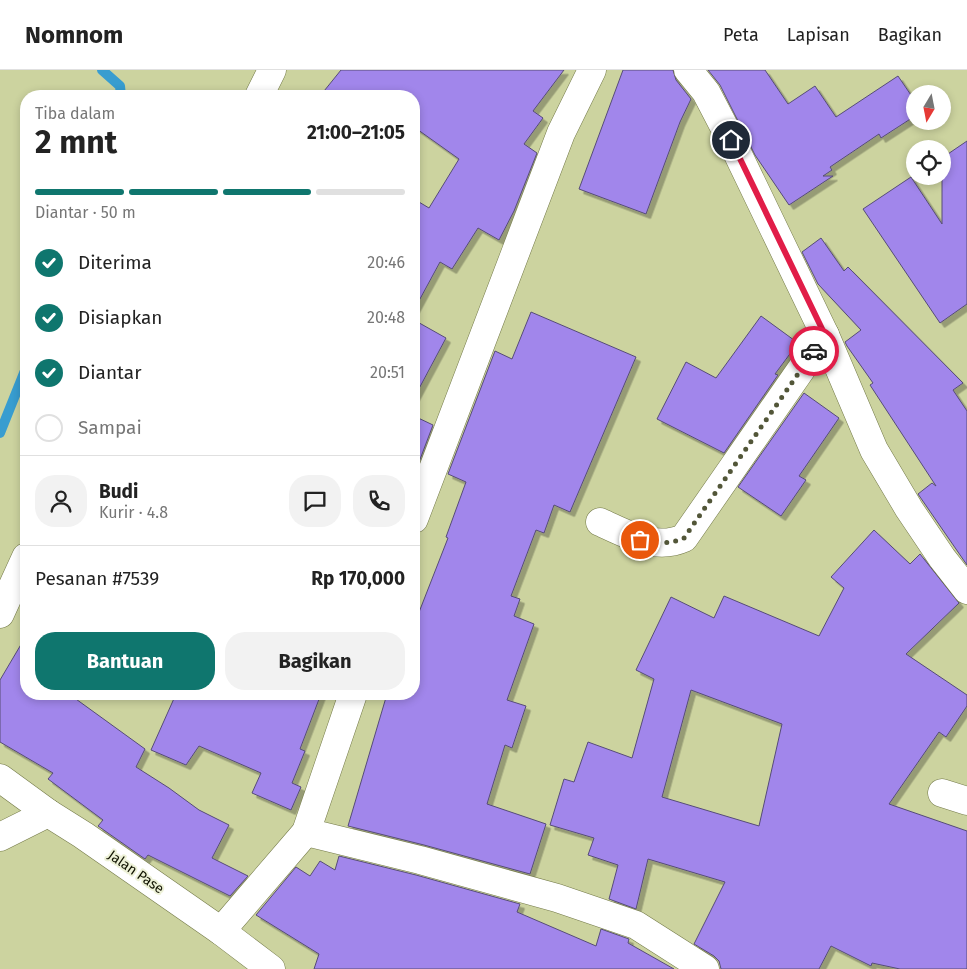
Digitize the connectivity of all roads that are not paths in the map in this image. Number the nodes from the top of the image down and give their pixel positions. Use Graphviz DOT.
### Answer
graph roads {
  1 [pos="272,70"];
  2 [pos="592,70"];
  3 [pos="688,70"];
  4 [pos="262,90"];
  5 [pos="825,335"];
  6 [pos="420,503"];
  7 [pos="600,522"];
  8 [pos="15,570"];
  9 [pos="967,590"];
  10 [pos="0,614"];
  11 [pos="352,700"];
  12 [pos="0,778"];
  13 [pos="48,813"];
  14 [pos="306,832"];
  15 [pos="0,837"];
  16 [pos="221,931"];
  17 [pos="271,969"];
  18 [pos="705,969"];
  1 -- 4 [label="street"];
  2 -- 6 [label="street"];
  3 -- 5 [label="street"];
  5 -- 7 [label="street"];
  5 -- 9 [label="street"];
  8 -- 10 [label="street"];
  11 -- 14 [label="street"];
  12 -- 13 [label="street, Jalan Pase"];
  13 -- 15 [label="street"];
  13 -- 16 [label="street, Jalan Pase"];
  14 -- 16 [label="street"];
  14 -- 18 [label="street"];
  16 -- 17 [label="street, Jalan Pase"];
}
